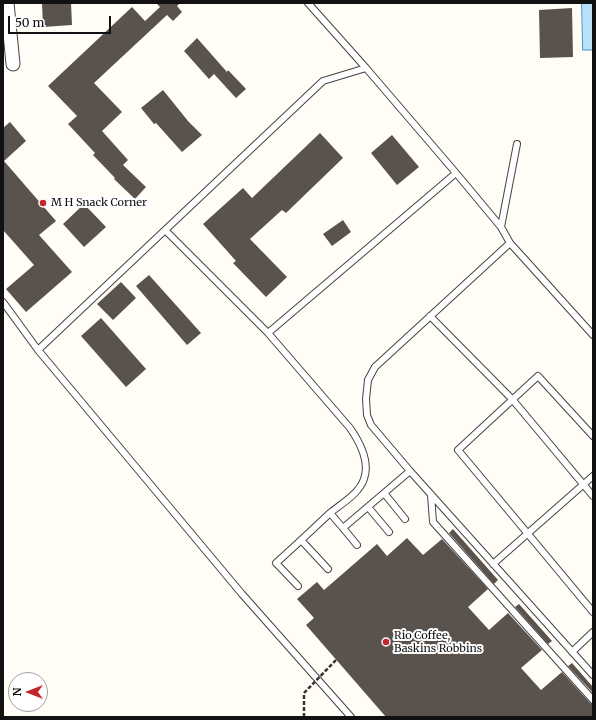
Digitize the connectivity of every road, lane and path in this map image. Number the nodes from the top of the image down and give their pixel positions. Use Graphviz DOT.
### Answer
graph roads {
  1 [pos="8,3"];
  2 [pos="308,3"];
  3 [pos="13,64"];
  4 [pos="366,68"];
  5 [pos="517,144"];
  6 [pos="456,172"];
  7 [pos="501,227"];
  8 [pos="165,230"];
  9 [pos="510,243"];
  10 [pos="3,302"];
  11 [pos="430,316"];
  12 [pos="268,334"];
  13 [pos="593,335"];
  14 [pos="38,350"];
  15 [pos="512,399"];
  16 [pos="593,436"];
  17 [pos="410,472"];
  18 [pos="593,476"];
  19 [pos="583,485"];
  20 [pos="384,493"];
  21 [pos="431,496"];
  22 [pos="593,496"];
  23 [pos="368,507"];
  24 [pos="330,513"];
  25 [pos="405,519"];
  26 [pos="343,528"];
  27 [pos="389,532"];
  28 [pos="527,534"];
  29 [pos="301,540"];
  30 [pos="357,545"];
  31 [pos="493,564"];
  32 [pos="328,569"];
  33 [pos="298,586"];
  34 [pos="593,612"];
  35 [pos="593,632"];
  36 [pos="572,652"];
  37 [pos="336,660"];
  38 [pos="593,675"];
  39 [pos="593,700"];
  40 [pos="304,717"];
  41 [pos="351,717"];
  1 -- 3 [label="street"];
  2 -- 4 [label="lane"];
  4 -- 6 [label="lane"];
  4 -- 8 [label="lane"];
  5 -- 7 [label="lane"];
  6 -- 7 [label="lane"];
  6 -- 12 [label="lane"];
  7 -- 9 [label="lane"];
  8 -- 12 [label="lane"];
  8 -- 14 [label="lane"];
  9 -- 11 [label="lane"];
  9 -- 13 [label="lane"];
  10 -- 14 [label="lane"];
  11 -- 15 [label="lane"];
  11 -- 17 [label="lane"];
  12 -- 24 [label="lane"];
  14 -- 41 [label="lane"];
  15 -- 16 [label="lane"];
  15 -- 19 [label="lane"];
  15 -- 28 [label="lane"];
  17 -- 20 [label="lane"];
  17 -- 21 [label="lane"];
  18 -- 19 [label="lane"];
  19 -- 22 [label="lane"];
  19 -- 28 [label="lane"];
  20 -- 23 [label="lane"];
  20 -- 25 [label="lane"];
  21 -- 31 [label="lane"];
  21 -- 39 [label="lane"];
  23 -- 26 [label="lane"];
  23 -- 27 [label="lane"];
  24 -- 26 [label="lane"];
  24 -- 29 [label="lane"];
  26 -- 30 [label="lane"];
  28 -- 31 [label="lane"];
  28 -- 34 [label="lane"];
  29 -- 32 [label="lane"];
  29 -- 33 [label="lane"];
  31 -- 36 [label="lane"];
  35 -- 36 [label="lane"];
  36 -- 38 [label="lane"];
  37 -- 40 [label="path, bridge"];
}
